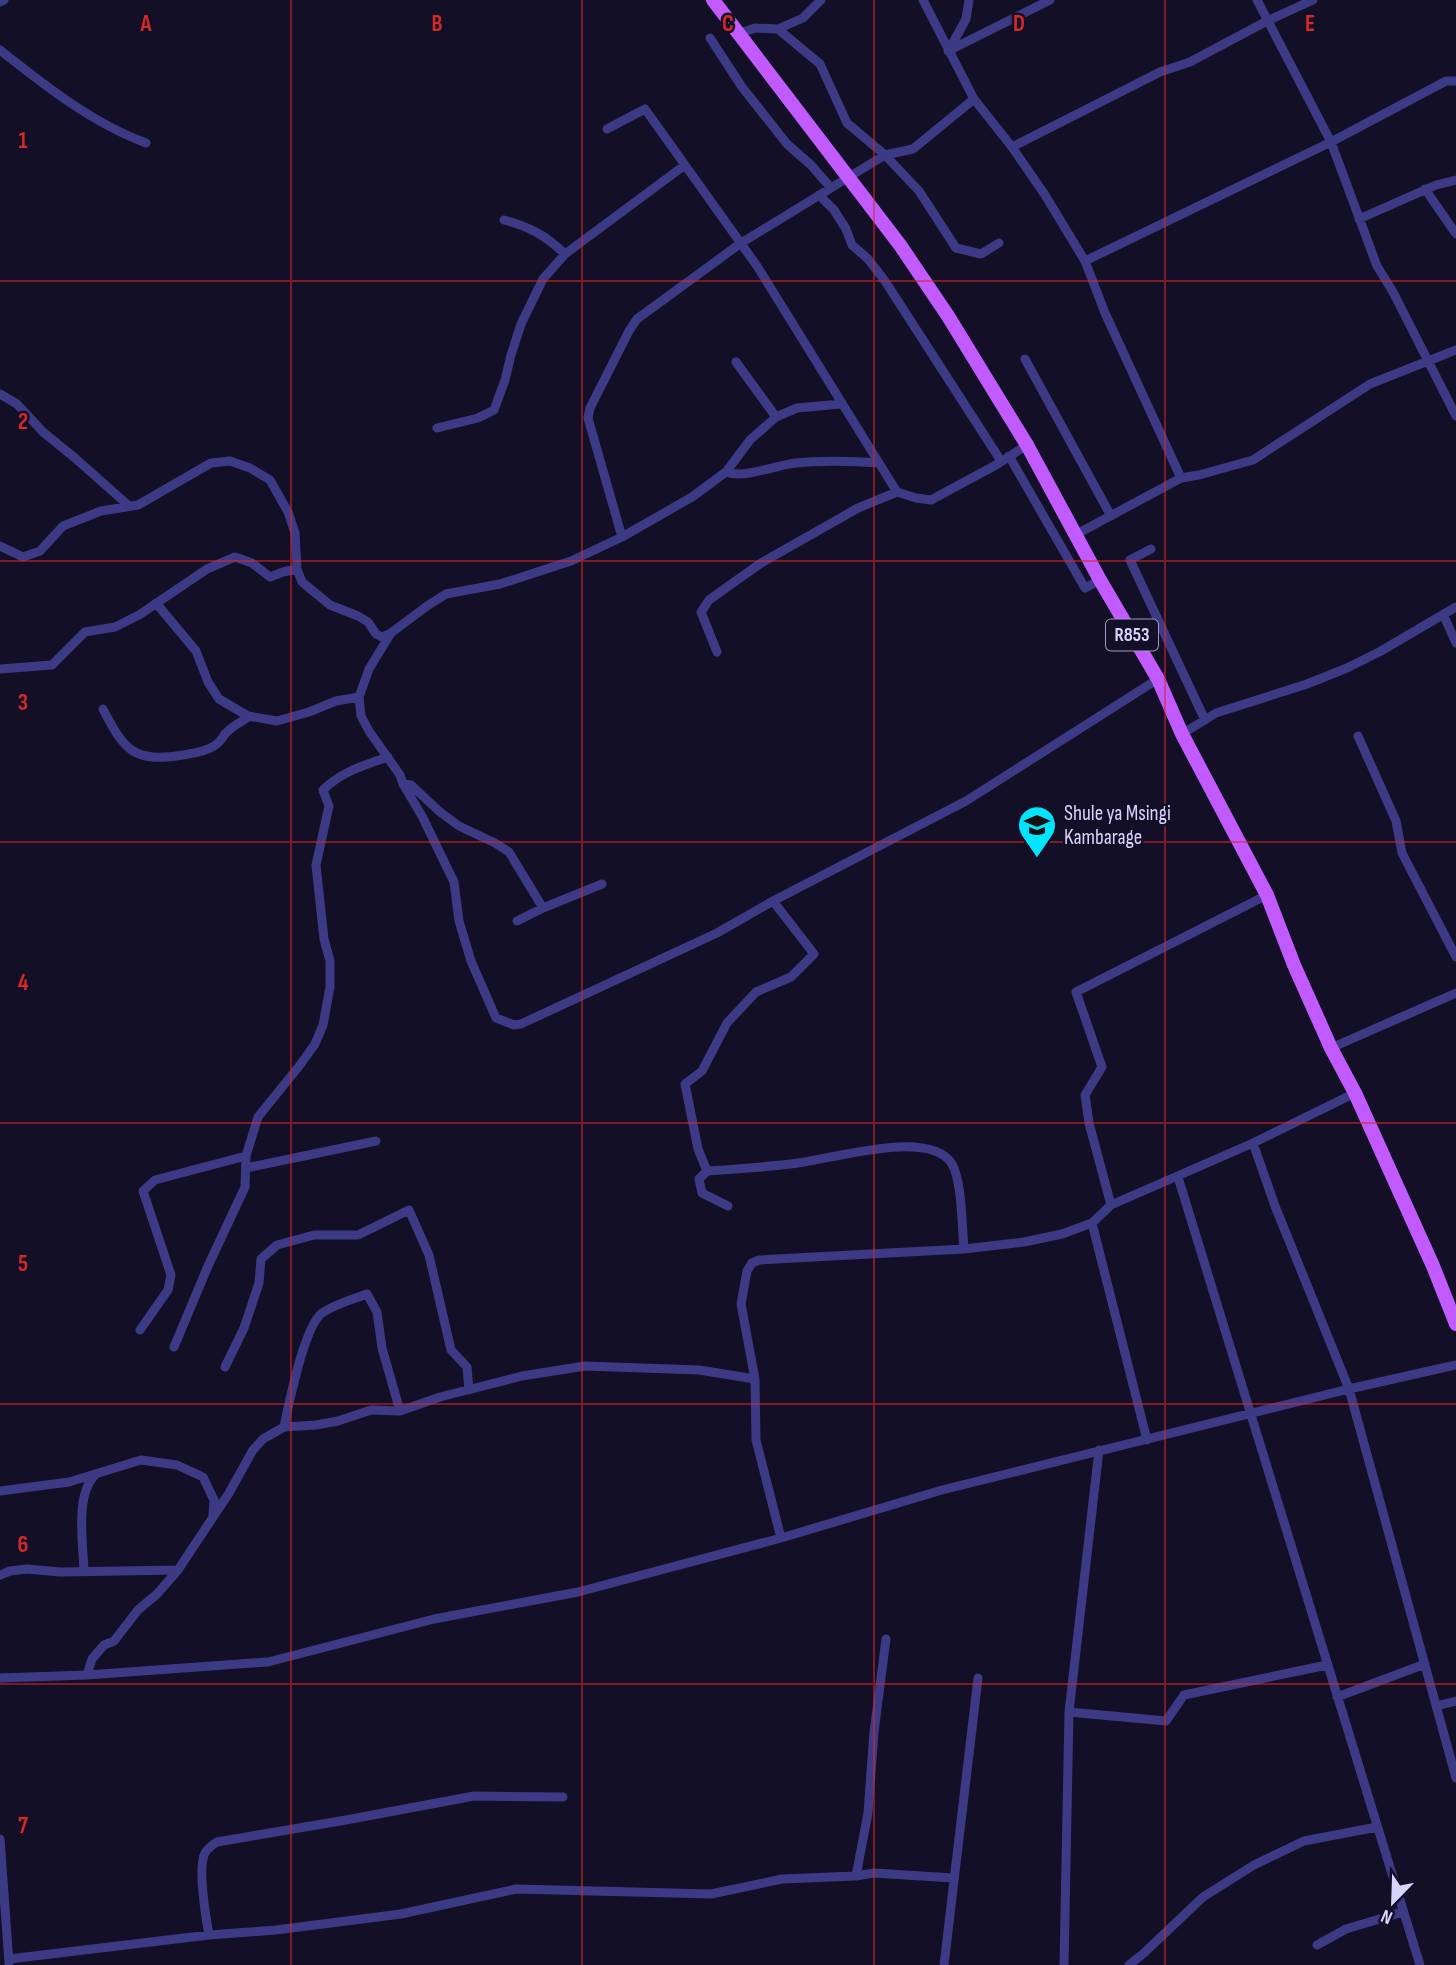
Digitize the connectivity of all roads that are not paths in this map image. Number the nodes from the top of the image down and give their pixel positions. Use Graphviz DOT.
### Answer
graph roads {
  1 [pos="713,0"];
  2 [pos="821,0"];
  3 [pos="923,0"];
  4 [pos="970,0"];
  5 [pos="1050,0"];
  6 [pos="1256,0"];
  7 [pos="1313,0"];
  8 [pos="1267,22"];
  9 [pos="778,29"];
  10 [pos="740,33"];
  11 [pos="710,38"];
  12 [pos="948,51"];
  13 [pos="1,54"];
  14 [pos="1456,81"];
  15 [pos="974,99"];
  16 [pos="607,129"];
  17 [pos="1331,142"];
  18 [pos="146,143"];
  19 [pos="1012,147"];
  20 [pos="885,155"];
  21 [pos="685,165"];
  22 [pos="849,178"];
  23 [pos="1456,180"];
  24 [pos="831,188"];
  25 [pos="1425,189"];
  26 [pos="819,195"];
  27 [pos="1359,219"];
  28 [pos="504,220"];
  29 [pos="1456,234"];
  30 [pos="741,243"];
  31 [pos="999,243"];
  32 [pos="565,254"];
  33 [pos="1085,261"];
  34 [pos="1456,351"];
  35 [pos="1025,359"];
  36 [pos="736,362"];
  37 [pos="1428,362"];
  38 [pos="0,394"];
  39 [pos="841,404"];
  40 [pos="1456,416"];
  41 [pos="776,417"];
  42 [pos="438,428"];
  43 [pos="1027,445"];
  44 [pos="1005,459"];
  45 [pos="878,463"];
  46 [pos="726,472"];
  47 [pos="1181,478"];
  48 [pos="897,492"];
  49 [pos="129,506"];
  50 [pos="1111,516"];
  51 [pos="1075,535"];
  52 [pos="622,537"];
  53 [pos="0,546"];
  54 [pos="1151,549"];
  55 [pos="297,569"];
  56 [pos="1100,580"];
  57 [pos="156,603"];
  58 [pos="1456,607"];
  59 [pos="1443,614"];
  60 [pos="391,633"];
  61 [pos="1456,643"];
  62 [pos="717,652"];
  63 [pos="0,669"];
  64 [pos="1158,679"];
  65 [pos="359,697"];
  66 [pos="103,709"];
  67 [pos="248,716"];
  68 [pos="1205,720"];
  69 [pos="1182,734"];
  70 [pos="1358,736"];
  71 [pos="388,757"];
  72 [pos="403,784"];
  73 [pos="602,884"];
  74 [pos="1267,895"];
  75 [pos="773,901"];
  76 [pos="543,908"];
  77 [pos="517,921"];
  78 [pos="1456,957"];
  79 [pos="1456,993"];
  80 [pos="1331,1048"];
  81 [pos="1355,1093"];
  82 [pos="376,1141"];
  83 [pos="1253,1143"];
  84 [pos="246,1156"];
  85 [pos="246,1168"];
  86 [pos="707,1171"];
  87 [pos="1178,1177"];
  88 [pos="728,1206"];
  89 [pos="1111,1206"];
  90 [pos="1092,1223"];
  91 [pos="964,1249"];
  92 [pos="1456,1324"];
  93 [pos="140,1330"];
  94 [pos="174,1347"];
  95 [pos="1456,1365"];
  96 [pos="225,1367"];
  97 [pos="755,1379"];
  98 [pos="1349,1389"];
  99 [pos="469,1390"];
  100 [pos="400,1411"];
  101 [pos="1251,1414"];
  102 [pos="284,1427"];
  103 [pos="1147,1440"];
  104 [pos="1099,1450"];
  105 [pos="96,1475"];
  106 [pos="0,1491"];
  107 [pos="212,1517"];
  108 [pos="781,1538"];
  109 [pos="178,1570"];
  110 [pos="84,1571"];
  111 [pos="0,1575"];
  112 [pos="886,1639"];
  113 [pos="1425,1664"];
  114 [pos="1327,1665"];
  115 [pos="88,1675"];
  116 [pos="0,1678"];
  117 [pos="978,1678"];
  118 [pos="1337,1697"];
  119 [pos="1456,1701"];
  120 [pos="1436,1706"];
  121 [pos="1069,1712"];
  122 [pos="1456,1778"];
  123 [pos="563,1797"];
  124 [pos="1377,1827"];
  125 [pos="0,1839"];
  126 [pos="856,1877"];
  127 [pos="953,1878"];
  128 [pos="1403,1912"];
  129 [pos="209,1936"];
  130 [pos="1317,1945"];
  131 [pos="9,1962"];
  132 [pos="944,1965"];
  133 [pos="1064,1965"];
  134 [pos="1129,1965"];
  135 [pos="1420,1965"];
  1 -- 10 [label="main road, R853"];
  2 -- 9 [label="street"];
  3 -- 12 [label="street"];
  4 -- 12 [label="street"];
  5 -- 12 [label="street"];
  6 -- 8 [label="street"];
  7 -- 8 [label="street"];
  8 -- 17 [label="street"];
  8 -- 19 [label="street"];
  9 -- 10 [label="street"];
  9 -- 20 [label="street"];
  10 -- 22 [label="main road, R853"];
  11 -- 24 [label="street"];
  12 -- 15 [label="street"];
  13 -- 18 [label="street"];
  14 -- 17 [label="street"];
  15 -- 19 [label="street"];
  15 -- 20 [label="street"];
  16 -- 21 [label="street"];
  17 -- 27 [label="street"];
  17 -- 33 [label="street"];
  19 -- 33 [label="street"];
  20 -- 22 [label="street"];
  20 -- 31 [label="street"];
  21 -- 30 [label="street"];
  21 -- 32 [label="street"];
  22 -- 24 [label="street"];
  22 -- 43 [label="main road, R853"];
  23 -- 25 [label="street"];
  24 -- 26 [label="street"];
  25 -- 27 [label="street"];
  25 -- 29 [label="street"];
  26 -- 30 [label="street"];
  26 -- 44 [label="street"];
  27 -- 37 [label="street"];
  28 -- 32 [label="street"];
  30 -- 39 [label="street"];
  30 -- 52 [label="street"];
  32 -- 42 [label="street"];
  33 -- 47 [label="street"];
  34 -- 37 [label="street"];
  35 -- 50 [label="street"];
  36 -- 41 [label="street"];
  37 -- 40 [label="street"];
  37 -- 47 [label="street"];
  38 -- 49 [label="street"];
  39 -- 41 [label="street"];
  39 -- 45 [label="street"];
  41 -- 46 [label="street"];
  43 -- 44 [label="street"];
  43 -- 51 [label="main road, R853"];
  44 -- 48 [label="street"];
  44 -- 56 [label="street"];
  45 -- 46 [label="street"];
  45 -- 48 [label="street"];
  46 -- 52 [label="street"];
  47 -- 50 [label="street"];
  48 -- 62 [label="street"];
  49 -- 53 [label="street"];
  49 -- 55 [label="street"];
  50 -- 51 [label="street"];
  51 -- 56 [label="main road, R853"];
  52 -- 60 [label="street"];
  54 -- 68 [label="street"];
  55 -- 57 [label="street"];
  55 -- 60 [label="street"];
  56 -- 64 [label="main road, R853"];
  57 -- 63 [label="street"];
  57 -- 67 [label="street"];
  58 -- 59 [label="street"];
  59 -- 61 [label="street"];
  59 -- 68 [label="street"];
  60 -- 65 [label="street"];
  64 -- 69 [label="main road, R853"];
  64 -- 75 [label="street"];
  65 -- 67 [label="street"];
  65 -- 71 [label="street"];
  66 -- 67 [label="street"];
  68 -- 69 [label="street"];
  69 -- 74 [label="main road, R853"];
  70 -- 78 [label="street"];
  71 -- 72 [label="street"];
  71 -- 84 [label="street"];
  72 -- 75 [label="street"];
  72 -- 76 [label="street"];
  73 -- 76 [label="street"];
  74 -- 80 [label="main road, R853"];
  74 -- 89 [label="street"];
  75 -- 86 [label="street"];
  76 -- 77 [label="street"];
  79 -- 80 [label="street"];
  80 -- 81 [label="main road, R853"];
  81 -- 83 [label="street"];
  81 -- 92 [label="main road, R853"];
  82 -- 85 [label="street"];
  83 -- 87 [label="street"];
  83 -- 98 [label="street"];
  84 -- 85 [label="street"];
  84 -- 93 [label="street"];
  85 -- 94 [label="street"];
  86 -- 88 [label="street"];
  86 -- 91 [label="street"];
  87 -- 89 [label="street"];
  87 -- 101 [label="street"];
  89 -- 90 [label="street"];
  90 -- 91 [label="street"];
  90 -- 103 [label="street"];
  91 -- 97 [label="street"];
  95 -- 98 [label="street"];
  96 -- 99 [label="street"];
  97 -- 99 [label="street"];
  97 -- 108 [label="street"];
  98 -- 101 [label="street"];
  98 -- 113 [label="street"];
  99 -- 100 [label="street"];
  100 -- 102 [label="street"];
  100 -- 102 [label="street"];
  101 -- 103 [label="street"];
  101 -- 114 [label="street"];
  102 -- 107 [label="street"];
  103 -- 104 [label="street"];
  104 -- 108 [label="street"];
  104 -- 121 [label="street"];
  105 -- 106 [label="street"];
  105 -- 107 [label="street"];
  105 -- 110 [label="street"];
  107 -- 109 [label="street"];
  108 -- 115 [label="street"];
  109 -- 110 [label="street"];
  109 -- 115 [label="street"];
  110 -- 111 [label="street"];
  112 -- 126 [label="street"];
  113 -- 118 [label="street"];
  113 -- 120 [label="street"];
  114 -- 118 [label="street"];
  114 -- 121 [label="street"];
  115 -- 116 [label="street"];
  117 -- 127 [label="street"];
  118 -- 124 [label="street"];
  119 -- 120 [label="street"];
  120 -- 122 [label="street"];
  121 -- 133 [label="street"];
  123 -- 129 [label="street"];
  124 -- 128 [label="street"];
  124 -- 134 [label="street"];
  125 -- 131 [label="street"];
  126 -- 127 [label="street"];
  126 -- 129 [label="street"];
  127 -- 132 [label="street"];
  128 -- 130 [label="street"];
  128 -- 135 [label="street"];
  129 -- 131 [label="street"];
}
